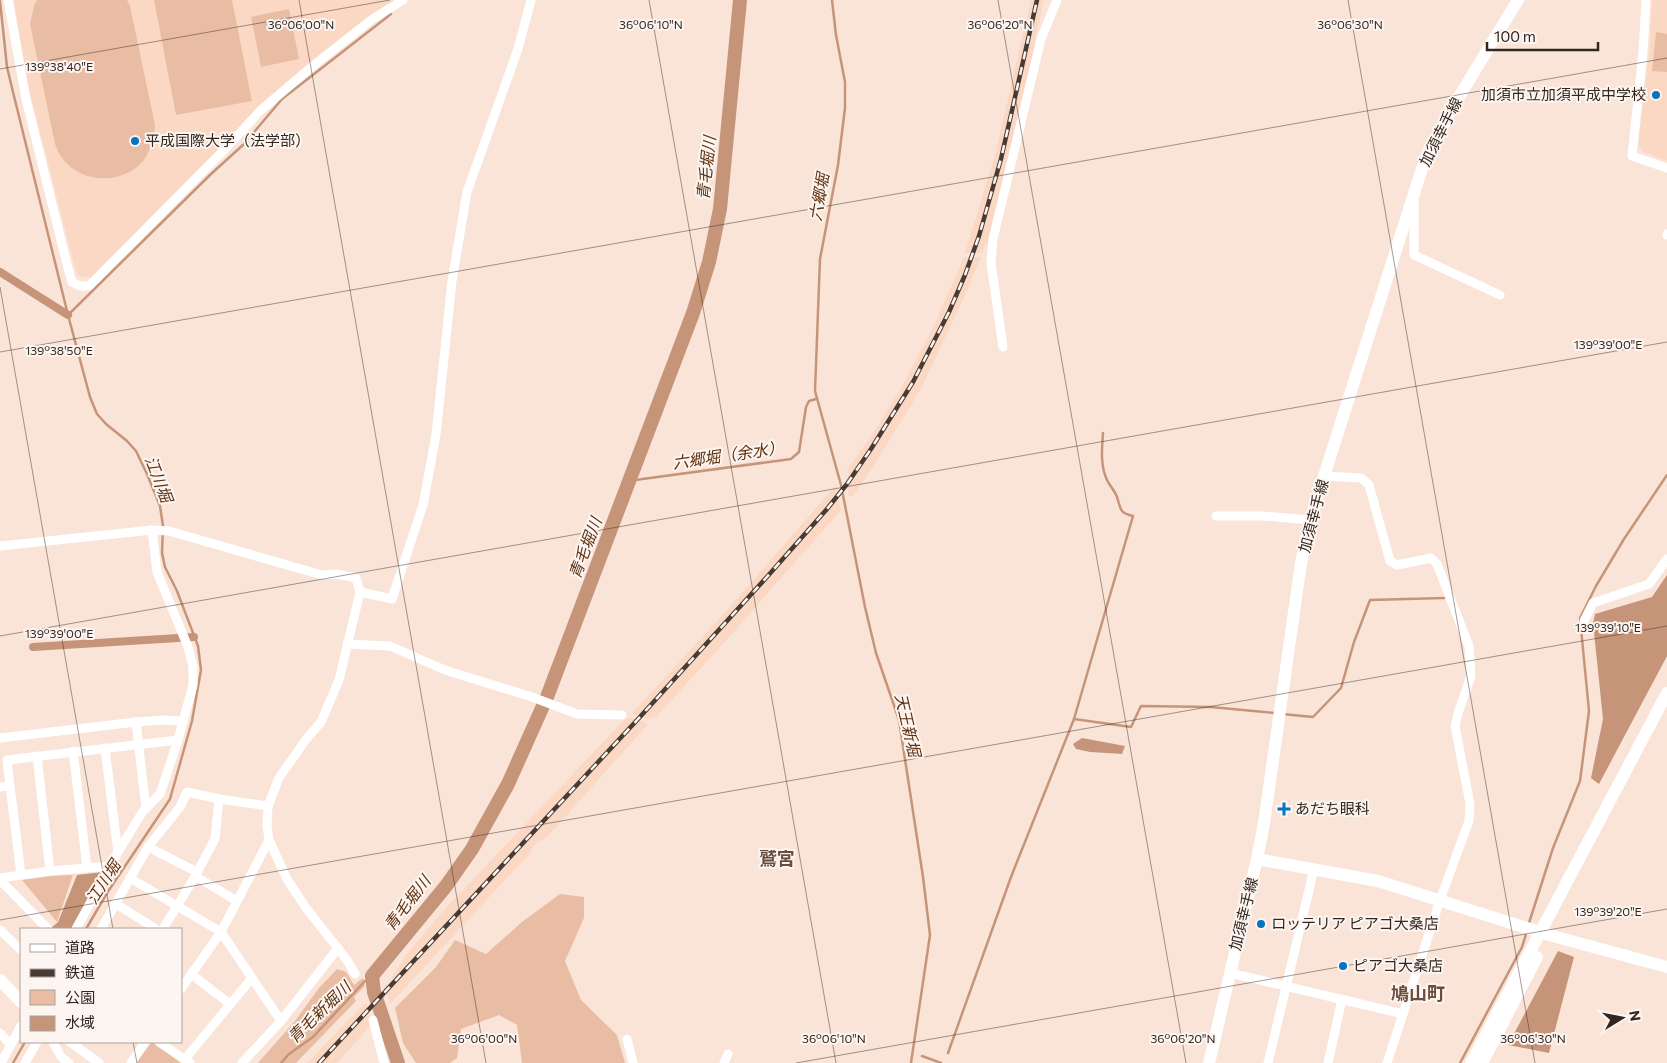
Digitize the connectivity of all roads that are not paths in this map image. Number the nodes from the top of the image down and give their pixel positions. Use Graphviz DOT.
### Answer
graph roads {
  1 [pos="8,0"];
  2 [pos="403,0"];
  3 [pos="530,0"];
  4 [pos="1057,0"];
  5 [pos="1518,0"];
  6 [pos="1646,0"];
  7 [pos="1667,168"];
  8 [pos="1414,192"];
  9 [pos="1500,295"];
  10 [pos="1003,347"];
  11 [pos="1324,476"];
  12 [pos="1216,516"];
  13 [pos="1310,520"];
  14 [pos="152,530"];
  15 [pos="0,546"];
  16 [pos="1667,559"];
  17 [pos="360,592"];
  18 [pos="1584,621"];
  19 [pos="347,644"];
  20 [pos="1667,693"];
  21 [pos="1667,709"];
  22 [pos="622,715"];
  23 [pos="183,721"];
  24 [pos="136,722"];
  25 [pos="0,738"];
  26 [pos="178,740"];
  27 [pos="139,744"];
  28 [pos="105,748"];
  29 [pos="73,751"];
  30 [pos="37,756"];
  31 [pos="10,786"];
  32 [pos="0,787"];
  33 [pos="219,799"];
  34 [pos="268,806"];
  35 [pos="146,809"];
  36 [pos="270,840"];
  37 [pos="148,847"];
  38 [pos="118,852"];
  39 [pos="1257,859"];
  40 [pos="111,866"];
  41 [pos="87,868"];
  42 [pos="1314,869"];
  43 [pos="50,870"];
  44 [pos="196,874"];
  45 [pos="21,875"];
  46 [pos="130,878"];
  47 [pos="0,879"];
  48 [pos="237,900"];
  49 [pos="1440,900"];
  50 [pos="116,904"];
  51 [pos="178,906"];
  52 [pos="47,928"];
  53 [pos="77,928"];
  54 [pos="102,928"];
  55 [pos="154,928"];
  56 [pos="164,928"];
  57 [pos="0,930"];
  58 [pos="220,932"];
  59 [pos="1545,934"];
  60 [pos="338,948"];
  61 [pos="20,949"];
  62 [pos="1667,967"];
  63 [pos="1230,973"];
  64 [pos="355,974"];
  65 [pos="187,976"];
  66 [pos="252,978"];
  67 [pos="0,980"];
  68 [pos="1287,986"];
  69 [pos="1342,999"];
  70 [pos="20,1001"];
  71 [pos="230,1004"];
  72 [pos="1403,1014"];
  73 [pos="373,1020"];
  74 [pos="280,1021"];
  75 [pos="20,1028"];
  76 [pos="0,1033"];
  77 [pos="627,1039"];
  78 [pos="36,1043"];
  79 [pos="54,1043"];
  80 [pos="71,1043"];
  81 [pos="144,1043"];
  82 [pos="161,1043"];
  83 [pos="10,1044"];
  84 [pos="188,1061"];
  85 [pos="1,1063"];
  86 [pos="25,1063"];
  87 [pos="68,1063"];
  88 [pos="99,1063"];
  89 [pos="131,1063"];
  90 [pos="242,1063"];
  91 [pos="384,1063"];
  92 [pos="633,1063"];
  93 [pos="1209,1063"];
  94 [pos="1268,1063"];
  95 [pos="1328,1063"];
  96 [pos="1387,1063"];
  97 [pos="1471,1063"];
  98 [pos="1482,1063"];
  1 -- 2 [label="street"];
  3 -- 17 [label="street"];
  4 -- 10 [label="street"];
  5 -- 8 [label="street, 加須幸手線"];
  6 -- 7 [label="street"];
  8 -- 9 [label="street"];
  8 -- 11 [label="street, 加須幸手線"];
  11 -- 13 [label="street, 加須幸手線"];
  11 -- 49 [label="street"];
  12 -- 13 [label="street"];
  13 -- 39 [label="street, 加須幸手線"];
  14 -- 15 [label="street"];
  14 -- 17 [label="street"];
  14 -- 23 [label="street"];
  16 -- 18 [label="street"];
  17 -- 19 [label="street"];
  19 -- 22 [label="street"];
  19 -- 34 [label="street"];
  20 -- 59 [label="street"];
  21 -- 59 [label="street"];
  23 -- 24 [label="street"];
  23 -- 26 [label="street"];
  24 -- 25 [label="street"];
  24 -- 27 [label="street"];
  26 -- 27 [label="street"];
  26 -- 35 [label="street"];
  27 -- 28 [label="street"];
  27 -- 35 [label="street"];
  28 -- 29 [label="street"];
  28 -- 38 [label="street"];
  29 -- 30 [label="street"];
  29 -- 41 [label="street"];
  30 -- 31 [label="street"];
  30 -- 43 [label="street"];
  31 -- 32 [label="street"];
  31 -- 45 [label="street"];
  33 -- 34 [label="street"];
  33 -- 37 [label="street"];
  33 -- 44 [label="street"];
  34 -- 36 [label="street"];
  35 -- 38 [label="street"];
  36 -- 48 [label="street"];
  36 -- 60 [label="street"];
  37 -- 44 [label="street"];
  37 -- 46 [label="street"];
  38 -- 40 [label="street"];
  39 -- 42 [label="street"];
  39 -- 63 [label="street, 加須幸手線"];
  40 -- 41 [label="street"];
  40 -- 53 [label="street"];
  41 -- 43 [label="street"];
  42 -- 49 [label="street"];
  42 -- 68 [label="street"];
  43 -- 45 [label="street"];
  44 -- 48 [label="street"];
  44 -- 51 [label="street"];
  45 -- 47 [label="street"];
  46 -- 50 [label="street"];
  46 -- 51 [label="street"];
  47 -- 52 [label="street"];
  48 -- 58 [label="street"];
  49 -- 59 [label="street"];
  49 -- 72 [label="street"];
  50 -- 54 [label="street"];
  50 -- 55 [label="street"];
  51 -- 56 [label="street"];
  51 -- 58 [label="street"];
  57 -- 61 [label="street"];
  58 -- 65 [label="street"];
  58 -- 66 [label="street"];
  59 -- 62 [label="street"];
  59 -- 97 [label="street"];
  59 -- 98 [label="street"];
  60 -- 64 [label="street"];
  60 -- 74 [label="street"];
  63 -- 68 [label="street"];
  63 -- 93 [label="street, 加須幸手線"];
  65 -- 71 [label="street"];
  66 -- 71 [label="street"];
  66 -- 74 [label="street"];
  67 -- 70 [label="street"];
  68 -- 69 [label="street"];
  68 -- 94 [label="street"];
  69 -- 72 [label="street"];
  69 -- 95 [label="street"];
  71 -- 84 [label="street"];
  72 -- 96 [label="street"];
  73 -- 91 [label="street"];
  74 -- 90 [label="street"];
  75 -- 83 [label="street"];
  76 -- 83 [label="street"];
  77 -- 92 [label="street"];
  78 -- 86 [label="street"];
  79 -- 87 [label="street"];
  80 -- 88 [label="street"];
  81 -- 89 [label="street"];
  82 -- 84 [label="street"];
  83 -- 85 [label="street"];
}
